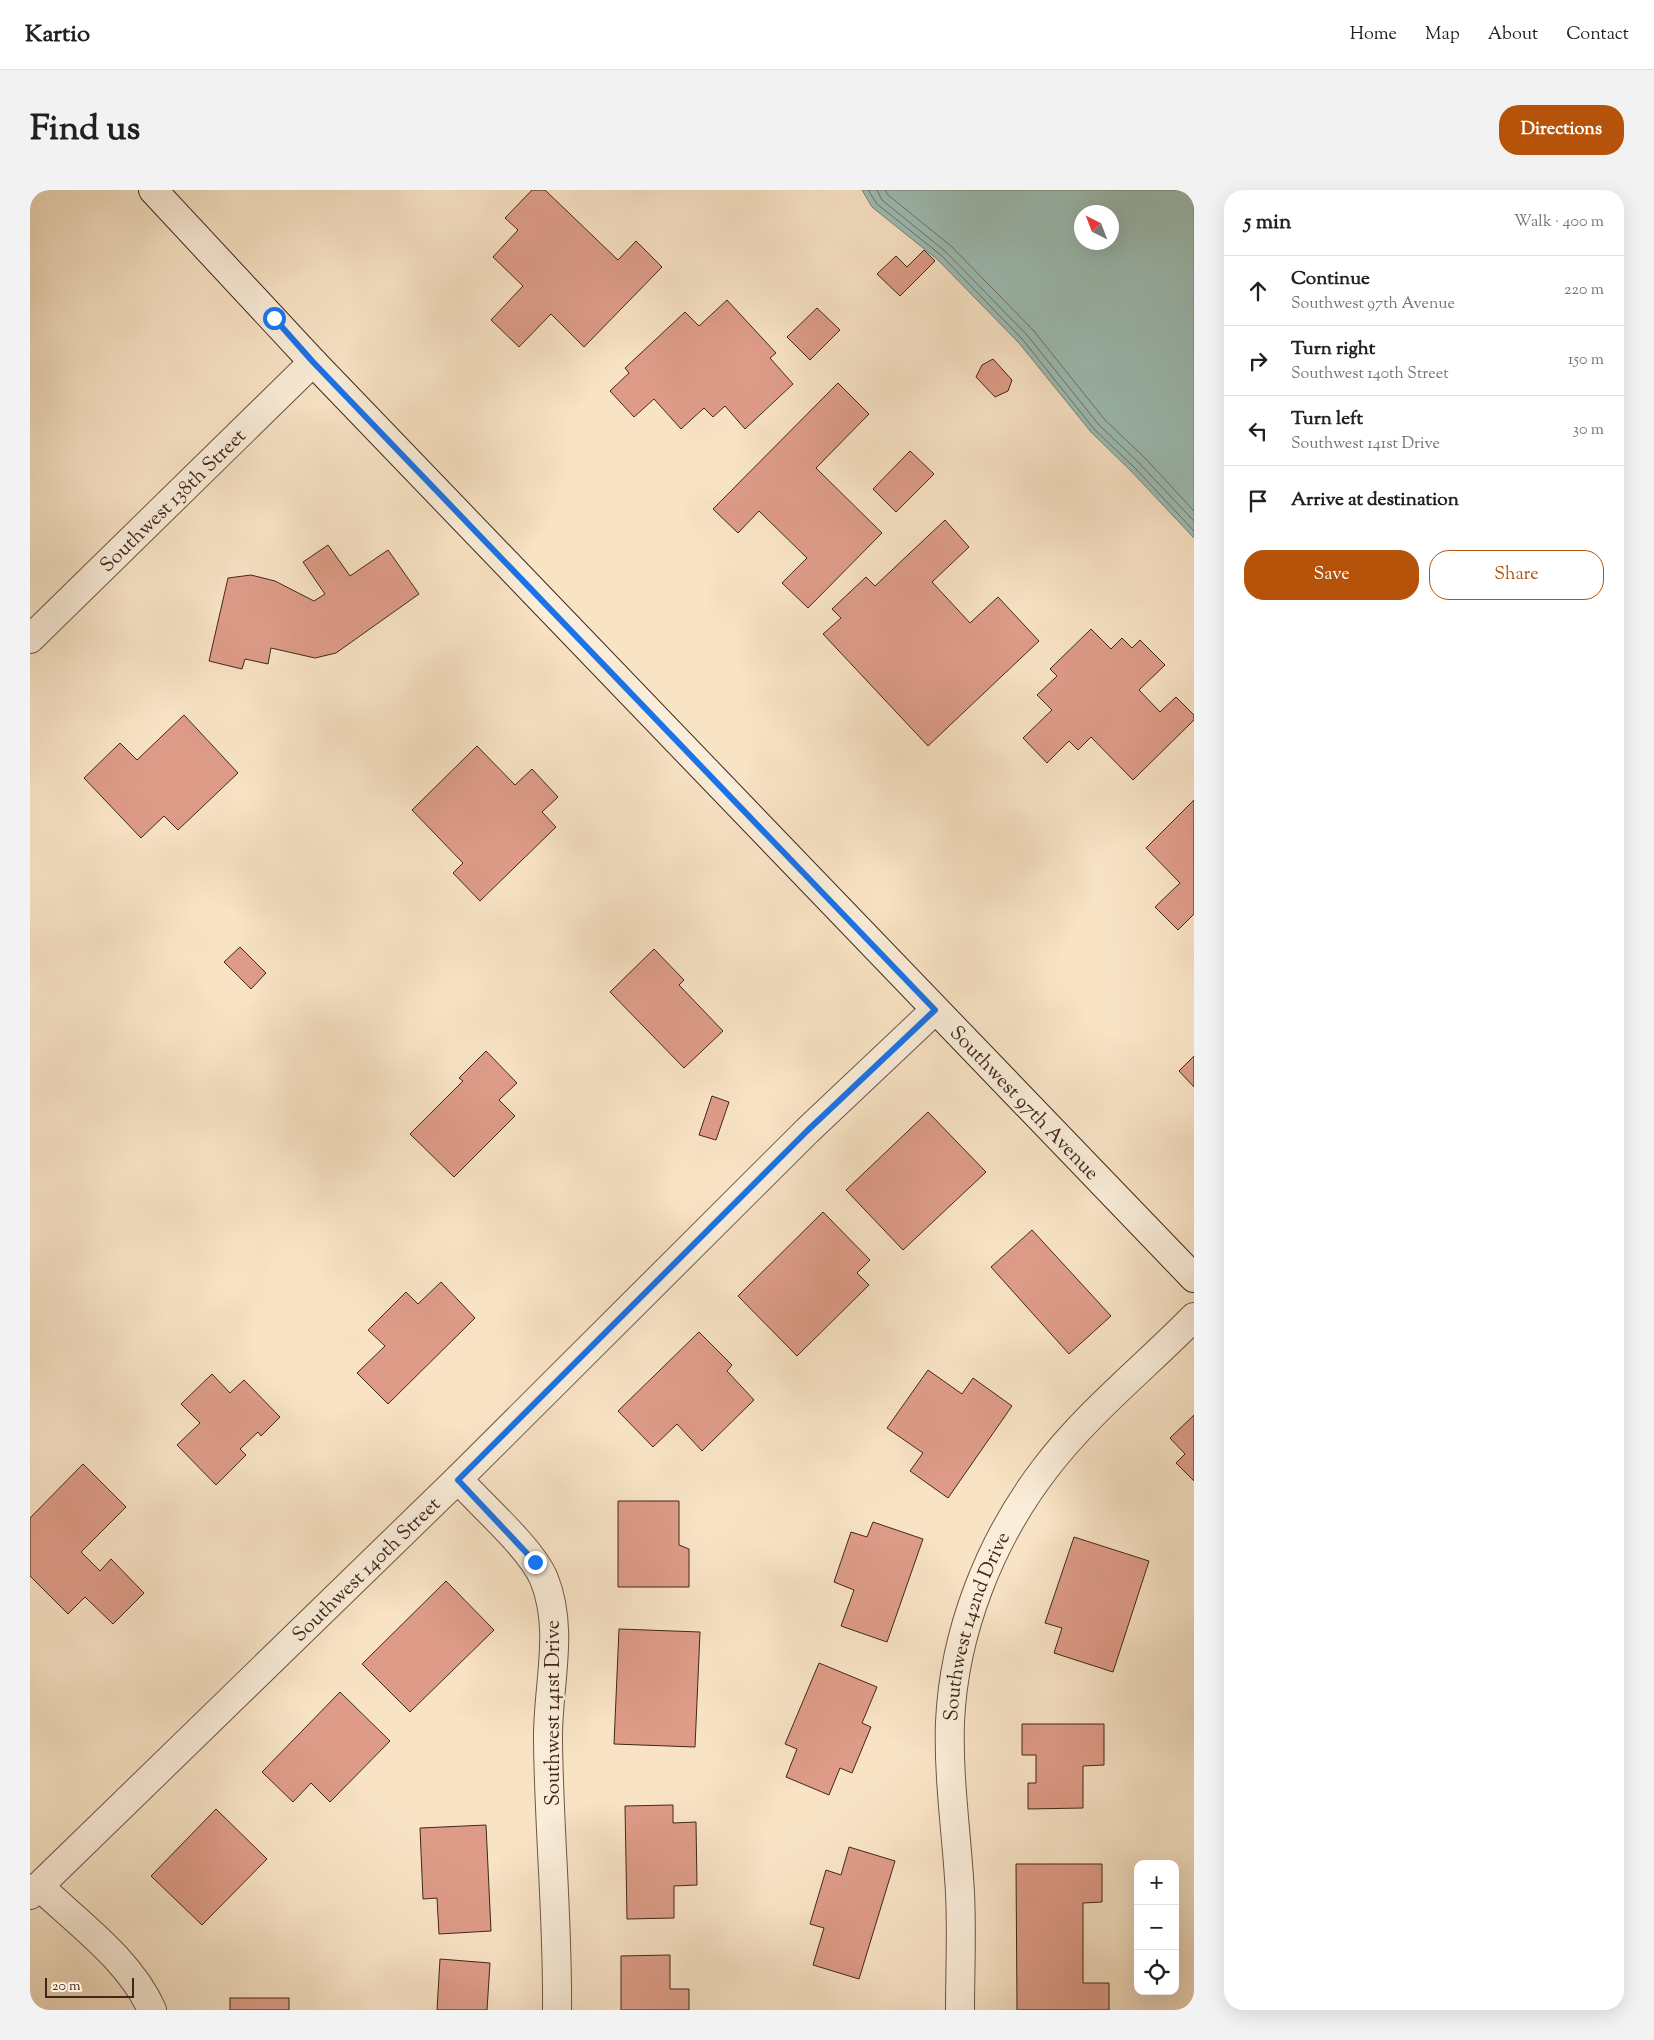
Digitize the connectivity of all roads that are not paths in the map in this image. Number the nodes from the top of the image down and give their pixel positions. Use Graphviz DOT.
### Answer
graph roads {
  1 [pos="153,190"];
  2 [pos="313,362"];
  3 [pos="30,639"];
  4 [pos="935,1010"];
  5 [pos="1194,1278"];
  6 [pos="1194,1317"];
  7 [pos="458,1480"];
  8 [pos="34,1890"];
  9 [pos="152,2010"];
  10 [pos="557,2010"];
  11 [pos="960,2010"];
  1 -- 2 [label="street, Southwest 97th Avenue"];
  2 -- 3 [label="street, Southwest 138th Street"];
  2 -- 4 [label="street, Southwest 97th Avenue"];
  4 -- 5 [label="street, Southwest 97th Avenue"];
  4 -- 7 [label="street, Southwest 140th Street"];
  6 -- 11 [label="street, Southwest 142nd Drive"];
  7 -- 8 [label="street, Southwest 140th Street"];
  7 -- 10 [label="street, Southwest 141st Drive"];
  8 -- 9 [label="street"];
}
